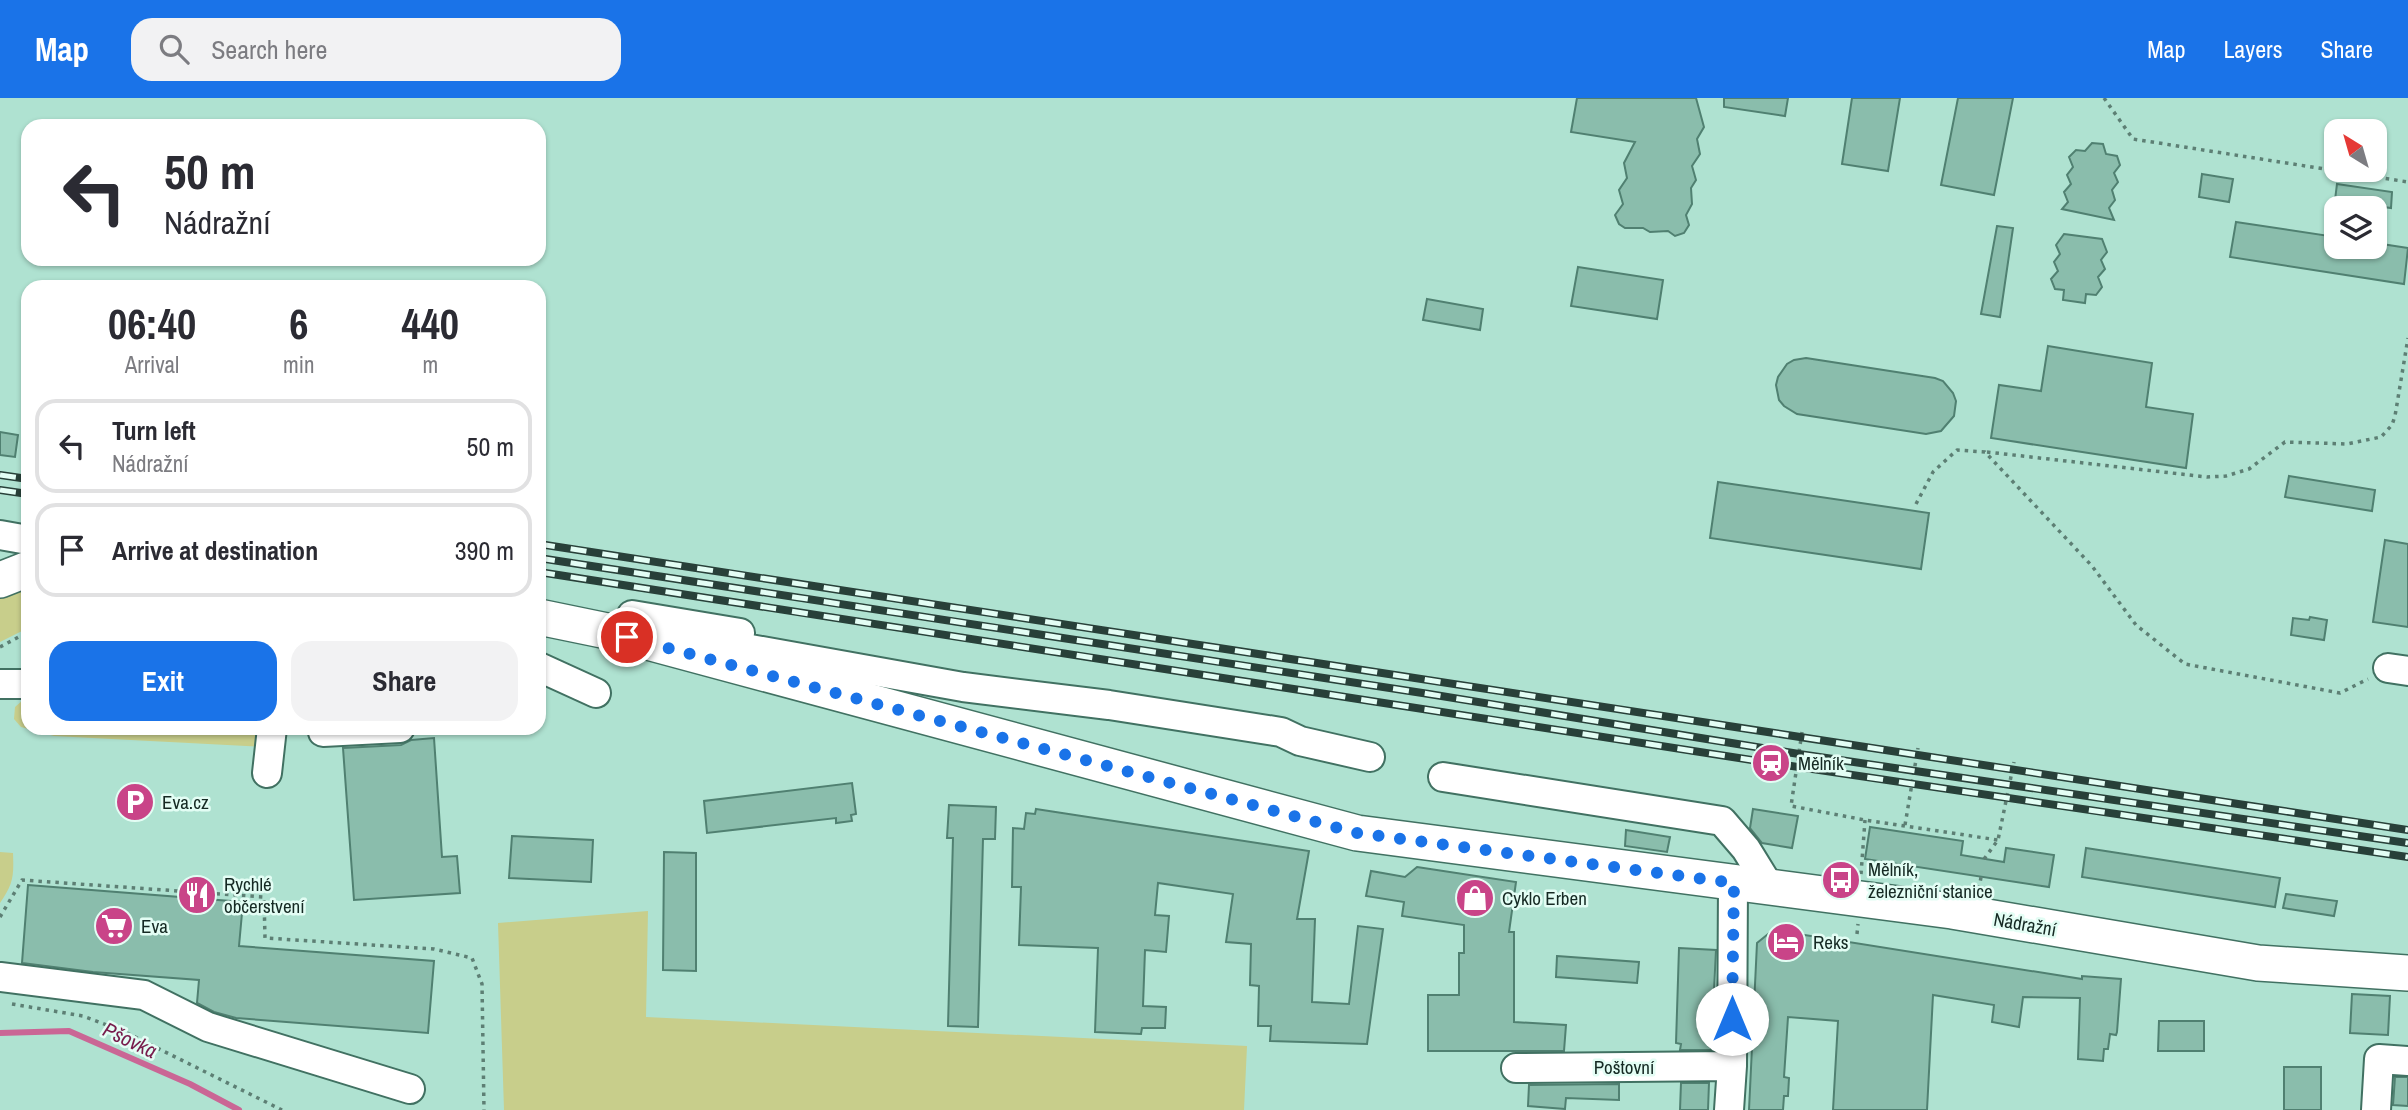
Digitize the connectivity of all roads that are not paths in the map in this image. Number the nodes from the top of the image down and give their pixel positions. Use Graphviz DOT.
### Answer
graph roads {
  1 [pos="0,535"];
  2 [pos="21,539"];
  3 [pos="0,560"];
  4 [pos="21,560"];
  5 [pos="21,572"];
  6 [pos="0,580"];
  7 [pos="632,615"];
  8 [pos="546,619"];
  9 [pos="777,639"];
  10 [pos="691,640"];
  11 [pos="546,670"];
  12 [pos="0,684"];
  13 [pos="21,684"];
  14 [pos="596,692"];
  15 [pos="271,735"];
  16 [pos="1370,757"];
  17 [pos="267,773"];
  18 [pos="1443,777"];
  19 [pos="1734,883"];
  20 [pos="1770,888"];
  21 [pos="2408,973"];
  22 [pos="1,990"];
  23 [pos="2408,1060"];
  24 [pos="1732,1066"];
  25 [pos="1516,1068"];
  26 [pos="410,1089"];
  27 [pos="1729,1110"];
  28 [pos="2376,1110"];
  1 -- 2 [label="street"];
  3 -- 4 [label="main road"];
  5 -- 6 [label="main road"];
  7 -- 10 [label="street"];
  8 -- 10 [label="main road, Nádražní"];
  9 -- 10 [label="street"];
  10 -- 16 [label="street"];
  10 -- 19 [label="main road, Nádražní"];
  11 -- 14 [label="street"];
  12 -- 13 [label="street"];
  15 -- 17 [label="street"];
  18 -- 20 [label="street"];
  19 -- 20 [label="main road, Nádražní"];
  19 -- 24 [label="street"];
  20 -- 21 [label="main road, Nádražní"];
  22 -- 26 [label="street"];
  23 -- 28 [label="street"];
  24 -- 25 [label="street, Poštovní"];
  24 -- 27 [label="street"];
}
